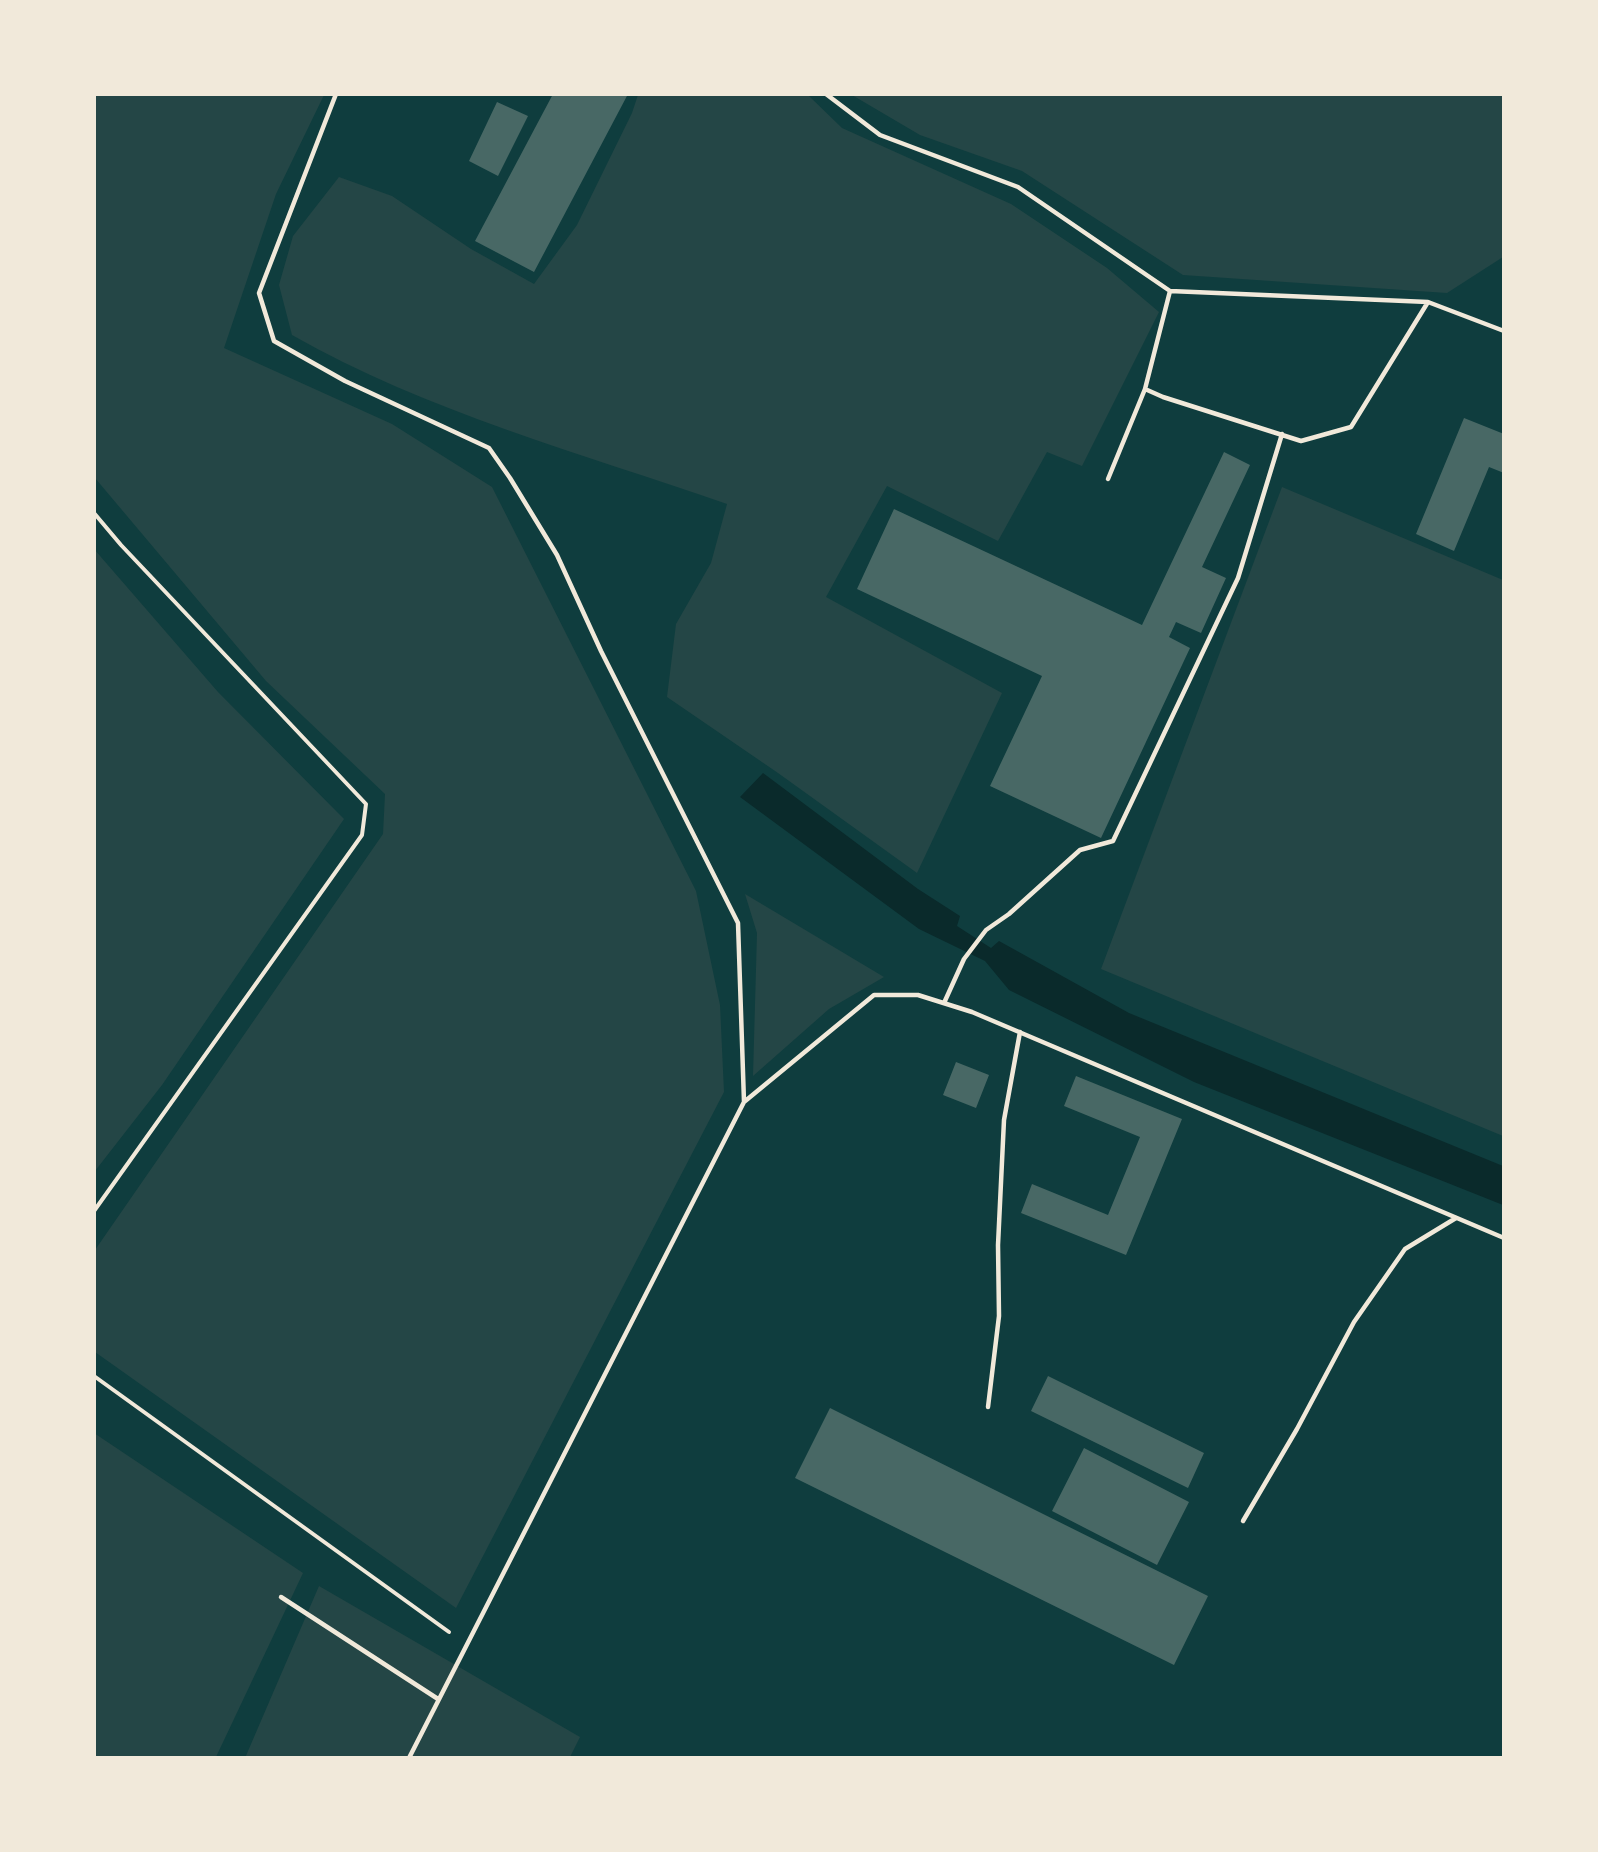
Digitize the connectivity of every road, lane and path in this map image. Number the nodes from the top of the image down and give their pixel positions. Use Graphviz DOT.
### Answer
graph roads {
  1 [pos="336,94"];
  2 [pos="826,94"];
  3 [pos="1170,291"];
  4 [pos="1428,302"];
  5 [pos="1503,331"];
  6 [pos="1145,389"];
  7 [pos="1282,434"];
  8 [pos="1108,479"];
  9 [pos="94,513"];
  10 [pos="944,1003"];
  11 [pos="1020,1032"];
  12 [pos="744,1102"];
  13 [pos="94,1211"];
  14 [pos="1456,1218"];
  15 [pos="1503,1238"];
  16 [pos="94,1376"];
  17 [pos="988,1407"];
  18 [pos="1243,1521"];
  19 [pos="281,1597"];
  20 [pos="466,1644"];
  21 [pos="438,1699"];
  22 [pos="409,1758"];
  1 -- 12 [label="lane"];
  2 -- 3 [label="lane"];
  3 -- 4 [label="lane"];
  3 -- 6 [label="lane"];
  4 -- 5 [label="lane"];
  4 -- 7 [label="lane"];
  6 -- 7 [label="lane"];
  6 -- 8 [label="lane"];
  7 -- 10 [label="lane"];
  9 -- 13 [label="path"];
  10 -- 11 [label="lane"];
  10 -- 12 [label="lane"];
  11 -- 14 [label="lane"];
  11 -- 17 [label="lane"];
  12 -- 20 [label="lane"];
  14 -- 15 [label="lane"];
  14 -- 18 [label="lane"];
  16 -- 20 [label="path"];
  19 -- 21 [label="lane"];
  20 -- 21 [label="lane"];
  21 -- 22 [label="lane"];
}
